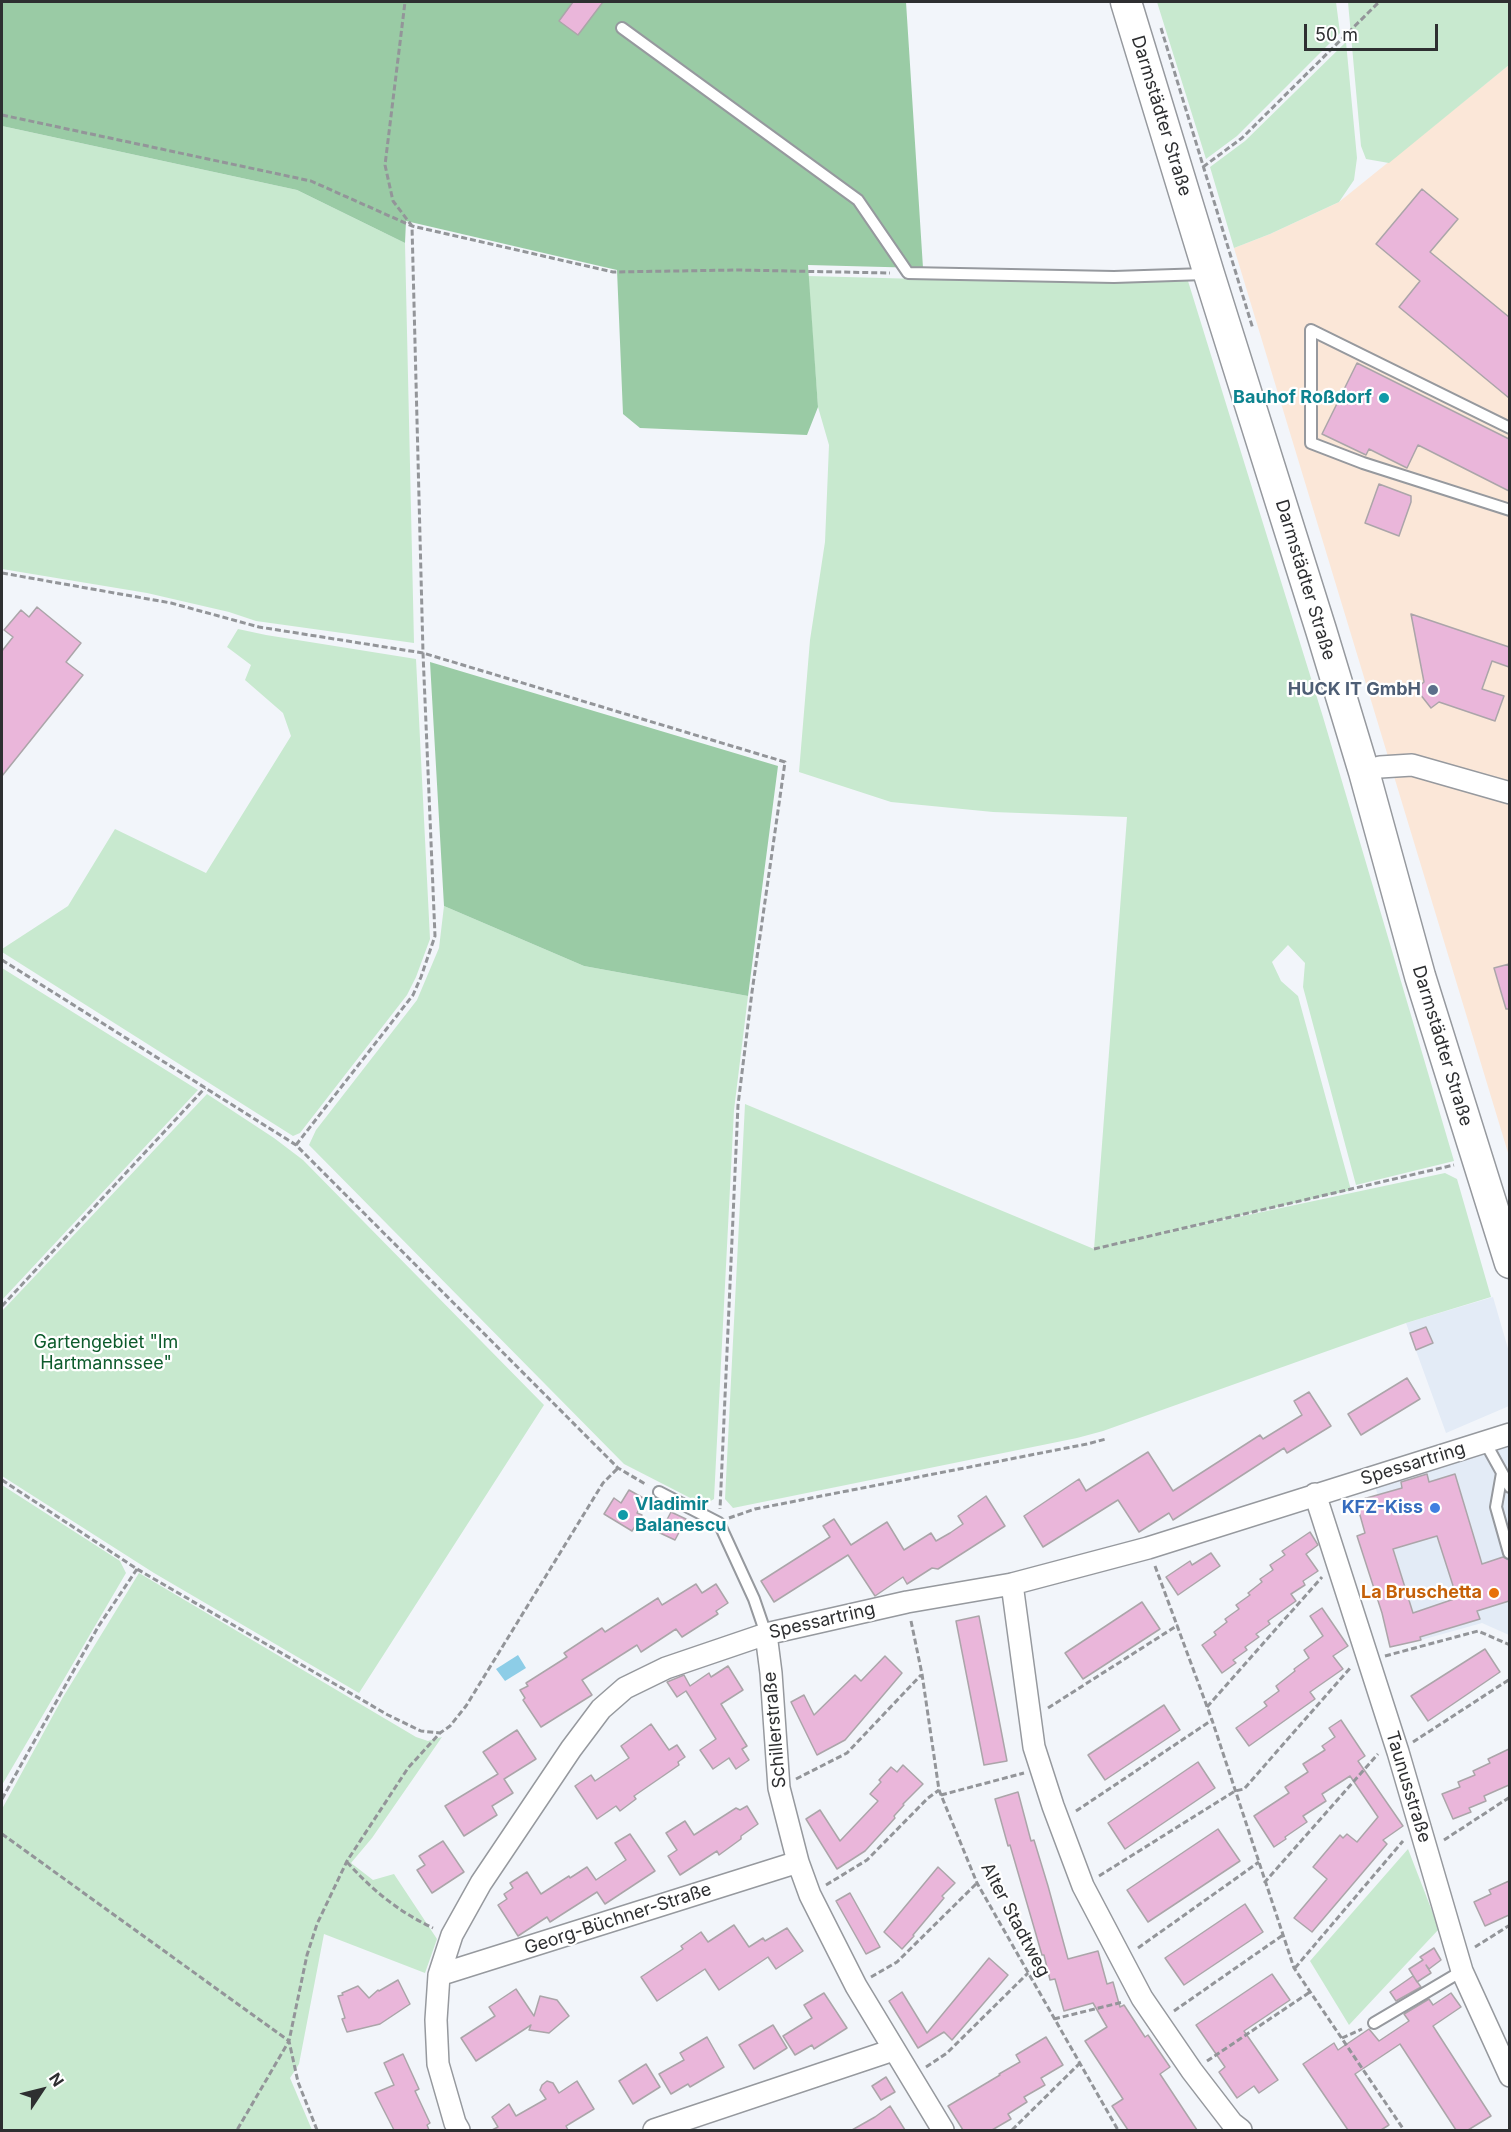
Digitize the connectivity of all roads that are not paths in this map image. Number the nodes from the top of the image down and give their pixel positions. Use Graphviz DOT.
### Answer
graph roads {
  1 [pos="1126,2"];
  2 [pos="622,28"];
  3 [pos="1209,274"];
  4 [pos="1509,428"];
  5 [pos="1509,510"];
  6 [pos="1364,772"];
  7 [pos="1509,793"];
  8 [pos="1509,1263"];
  9 [pos="1509,1434"];
  10 [pos="1485,1442"];
  11 [pos="1502,1473"];
  12 [pos="1509,1487"];
  13 [pos="659,1492"];
  14 [pos="1315,1494"];
  15 [pos="1509,1554"];
  16 [pos="1012,1584"];
  17 [pos="766,1634"];
  18 [pos="798,1862"];
  19 [pos="1460,1965"];
  20 [pos="439,1976"];
  21 [pos="1374,2023"];
  22 [pos="894,2050"];
  23 [pos="1509,2076"];
  24 [pos="459,2130"];
  25 [pos="654,2130"];
  26 [pos="943,2130"];
  27 [pos="1241,2130"];
  1 -- 3 [label="main road, Darmstädter Straße"];
  2 -- 3 [label="lane"];
  3 -- 6 [label="main road, Darmstädter Straße"];
  4 -- 5 [label="lane"];
  6 -- 7 [label="street"];
  6 -- 8 [label="main road, Darmstädter Straße"];
  9 -- 10 [label="street, Spessartring"];
  10 -- 11 [label="lane"];
  10 -- 14 [label="street, Spessartring"];
  11 -- 12 [label="lane"];
  11 -- 15 [label="lane"];
  13 -- 17 [label="lane, Schillerstraße"];
  14 -- 16 [label="street, Spessartring"];
  14 -- 19 [label="street, Taunusstraße"];
  16 -- 17 [label="street, Spessartring"];
  16 -- 27 [label="street"];
  17 -- 18 [label="street, Schillerstraße"];
  17 -- 20 [label="street, Spessartring"];
  18 -- 20 [label="street, Georg-Büchner-Straße"];
  18 -- 22 [label="street, Schillerstraße"];
  19 -- 21 [label="lane"];
  19 -- 23 [label="street, Taunusstraße"];
  20 -- 24 [label="street, Spessartring"];
  22 -- 25 [label="street"];
  22 -- 26 [label="street, Schillerstraße"];
}
